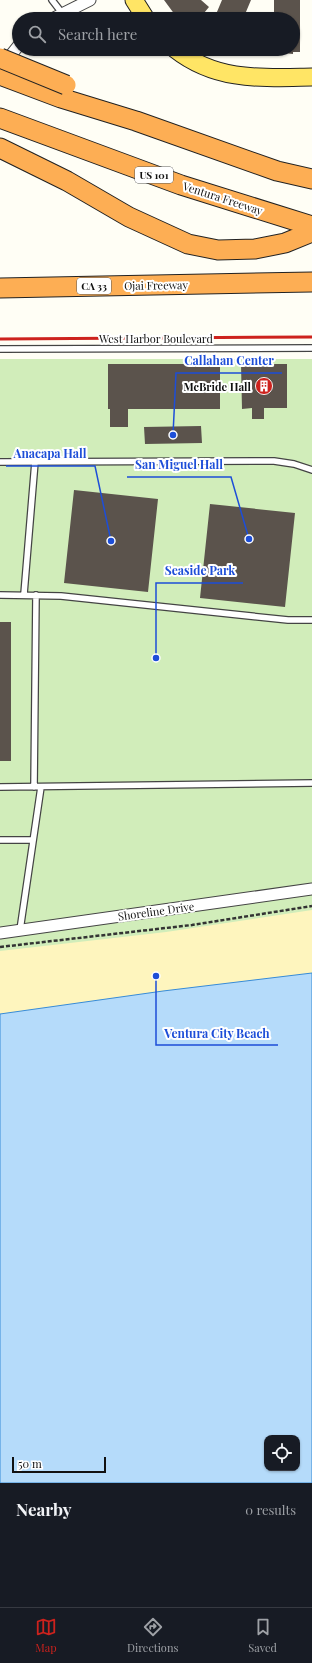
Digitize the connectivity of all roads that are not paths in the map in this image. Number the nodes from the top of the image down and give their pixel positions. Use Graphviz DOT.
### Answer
graph roads {
  1 [pos="52,0"];
  2 [pos="90,0"];
  3 [pos="134,0"];
  4 [pos="56,12"];
  5 [pos="65,12"];
  6 [pos="142,12"];
  7 [pos="12,54"];
  8 [pos="187,56"];
  9 [pos="0,58"];
  10 [pos="0,70"];
  11 [pos="0,75"];
  12 [pos="312,77"];
  13 [pos="63,92"];
  14 [pos="0,118"];
  15 [pos="0,148"];
  16 [pos="312,179"];
  17 [pos="312,226"];
  18 [pos="312,232"];
  19 [pos="312,282"];
  20 [pos="0,288"];
  21 [pos="312,348"];
  22 [pos="0,349"];
  23 [pos="0,462"];
  24 [pos="35,462"];
  25 [pos="312,470"];
  26 [pos="24,594"];
  27 [pos="0,595"];
  28 [pos="36,595"];
  29 [pos="312,620"];
  30 [pos="312,783"];
  31 [pos="0,787"];
  32 [pos="34,787"];
  33 [pos="41,787"];
  34 [pos="0,840"];
  35 [pos="33,840"];
  36 [pos="312,889"];
  37 [pos="20,930"];
  38 [pos="0,933"];
  1 -- 4 [label="lane"];
  2 -- 5 [label="street"];
  3 -- 6 [label="main road"];
  7 -- 10 [label="street"];
  8 -- 12 [label="main road"];
  9 -- 13 [label="highway, bridge"];
  11 -- 13 [label="highway"];
  13 -- 16 [label="highway"];
  14 -- 17 [label="highway, Ventura Freeway / US 101"];
  15 -- 18 [label="highway"];
  19 -- 20 [label="highway, Ojai Freeway / CA 33"];
  21 -- 22 [label="lane, West Harbor Boulevard"];
  23 -- 24 [label="lane"];
  24 -- 25 [label="lane"];
  24 -- 26 [label="lane"];
  26 -- 27 [label="lane"];
  26 -- 28 [label="lane"];
  28 -- 29 [label="lane"];
  28 -- 32 [label="lane"];
  30 -- 33 [label="lane"];
  31 -- 32 [label="lane"];
  32 -- 33 [label="lane"];
  33 -- 35 [label="lane"];
  34 -- 35 [label="lane"];
  35 -- 37 [label="lane"];
  36 -- 37 [label="street, Shoreline Drive"];
  37 -- 38 [label="street, Shoreline Drive"];
}
